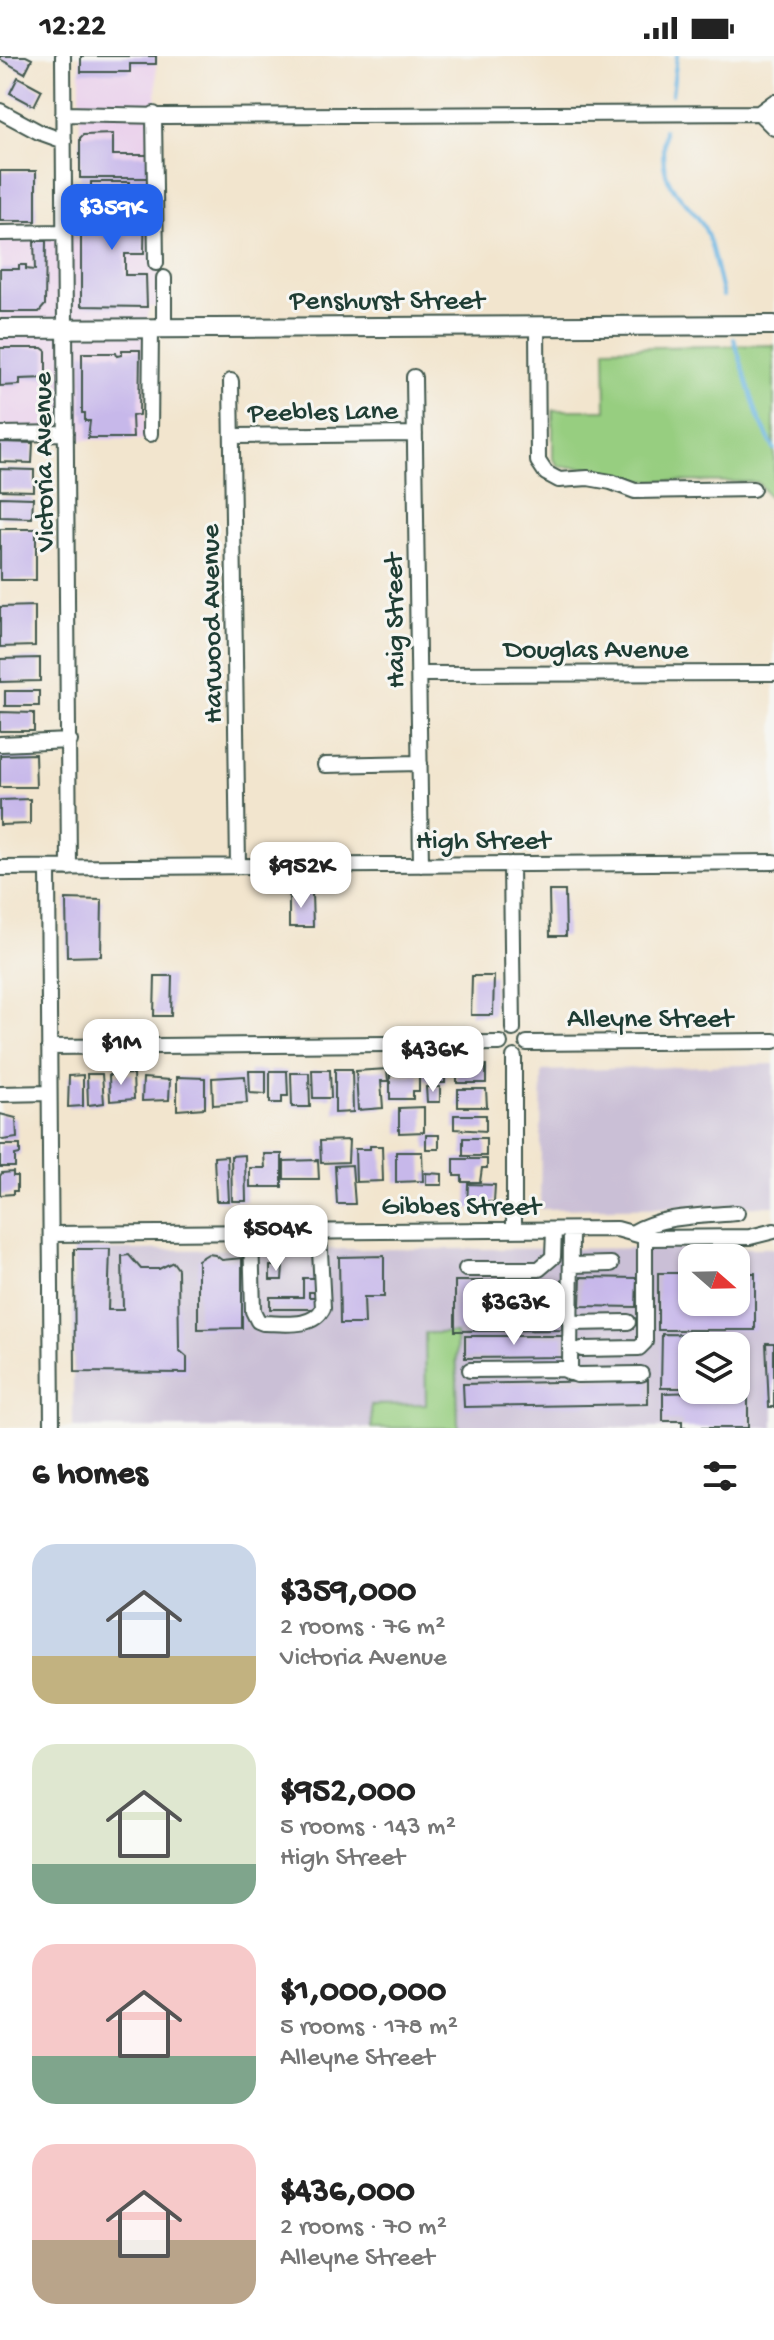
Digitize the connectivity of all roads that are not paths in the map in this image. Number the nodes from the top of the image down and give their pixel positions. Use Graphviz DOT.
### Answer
graph roads {
  1 [pos="63,56"];
  2 [pos="774,102"];
  3 [pos="0,111"];
  4 [pos="766,113"];
  5 [pos="63,114"];
  6 [pos="154,114"];
  7 [pos="774,128"];
  8 [pos="64,141"];
  9 [pos="64,232"];
  10 [pos="0,233"];
  11 [pos="156,263"];
  12 [pos="164,278"];
  13 [pos="774,325"];
  14 [pos="537,326"];
  15 [pos="157,327"];
  16 [pos="65,328"];
  17 [pos="0,329"];
  18 [pos="414,377"];
  19 [pos="231,381"];
  20 [pos="66,433"];
  21 [pos="0,434"];
  22 [pos="150,434"];
  23 [pos="415,434"];
  24 [pos="232,436"];
  25 [pos="753,489"];
  26 [pos="774,673"];
  27 [pos="418,674"];
  28 [pos="70,741"];
  29 [pos="0,744"];
  30 [pos="420,763"];
  31 [pos="325,765"];
  32 [pos="774,862"];
  33 [pos="511,864"];
  34 [pos="421,865"];
  35 [pos="238,866"];
  36 [pos="0,868"];
  37 [pos="69,868"];
  38 [pos="48,869"];
  39 [pos="513,1029"];
  40 [pos="774,1041"];
  41 [pos="500,1043"];
  42 [pos="527,1043"];
  43 [pos="49,1047"];
  44 [pos="514,1057"];
  45 [pos="49,1093"];
  46 [pos="0,1094"];
  47 [pos="737,1213"];
  48 [pos="514,1229"];
  49 [pos="554,1230"];
  50 [pos="571,1230"];
  51 [pos="774,1231"];
  52 [pos="251,1232"];
  53 [pos="319,1232"];
  54 [pos="51,1234"];
  55 [pos="638,1235"];
  56 [pos="611,1264"];
  57 [pos="571,1265"];
  58 [pos="466,1269"];
  59 [pos="628,1322"];
  60 [pos="570,1323"];
  61 [pos="582,1349"];
  62 [pos="470,1370"];
  63 [pos="570,1373"];
  64 [pos="641,1374"];
  65 [pos="52,1428"];
  1 -- 5 [label="street, Victoria Avenue"];
  2 -- 4 [label="street"];
  3 -- 8 [label="street"];
  4 -- 6 [label="street"];
  4 -- 7 [label="street"];
  5 -- 6 [label="street"];
  5 -- 8 [label="street, Victoria Avenue"];
  6 -- 11 [label="street"];
  8 -- 9 [label="street, Victoria Avenue"];
  9 -- 10 [label="street"];
  9 -- 16 [label="street, Victoria Avenue"];
  12 -- 15 [label="street"];
  13 -- 14 [label="main road, Penshurst Street"];
  14 -- 15 [label="main road, Penshurst Street"];
  14 -- 25 [label="street"];
  15 -- 16 [label="main road, Penshurst Street"];
  15 -- 22 [label="street"];
  16 -- 17 [label="main road, Penshurst Street"];
  16 -- 20 [label="street, Victoria Avenue"];
  18 -- 23 [label="street, Haig Street"];
  19 -- 24 [label="street, Harwood Avenue"];
  20 -- 21 [label="street"];
  20 -- 28 [label="street, Victoria Avenue"];
  23 -- 24 [label="street, Peebles Lane"];
  23 -- 27 [label="street, Haig Street"];
  24 -- 35 [label="street, Harwood Avenue"];
  26 -- 27 [label="street, Douglas Avenue"];
  27 -- 30 [label="street, Haig Street"];
  28 -- 29 [label="street"];
  28 -- 37 [label="street, Victoria Avenue"];
  30 -- 31 [label="street"];
  30 -- 34 [label="street, Haig Street"];
  32 -- 33 [label="street, High Street"];
  33 -- 34 [label="street, High Street"];
  33 -- 39 [label="street"];
  34 -- 35 [label="street, High Street"];
  35 -- 37 [label="street, High Street"];
  36 -- 38 [label="street, High Street"];
  37 -- 38 [label="street, High Street"];
  38 -- 43 [label="street"];
  39 -- 41 [label="street"];
  39 -- 42 [label="street"];
  40 -- 42 [label="street, Alleyne Street"];
  41 -- 43 [label="street"];
  41 -- 44 [label="street"];
  42 -- 44 [label="street"];
  43 -- 45 [label="street"];
  44 -- 48 [label="street"];
  45 -- 46 [label="street"];
  45 -- 54 [label="street"];
  47 -- 55 [label="street"];
  48 -- 49 [label="street, Gibbes Street"];
  48 -- 53 [label="street, Gibbes Street"];
  49 -- 50 [label="street, Gibbes Street"];
  49 -- 58 [label="street"];
  50 -- 55 [label="street, Gibbes Street"];
  50 -- 57 [label="street"];
  51 -- 55 [label="street, Gibbes Street"];
  52 -- 53 [label="street, Gibbes Street"];
  52 -- 53 [label="street"];
  52 -- 54 [label="street, Gibbes Street"];
  54 -- 65 [label="street"];
  55 -- 61 [label="street"];
  56 -- 57 [label="street"];
  57 -- 60 [label="street"];
  59 -- 60 [label="street"];
  60 -- 63 [label="street"];
  62 -- 63 [label="street"];
  63 -- 64 [label="street"];
}
